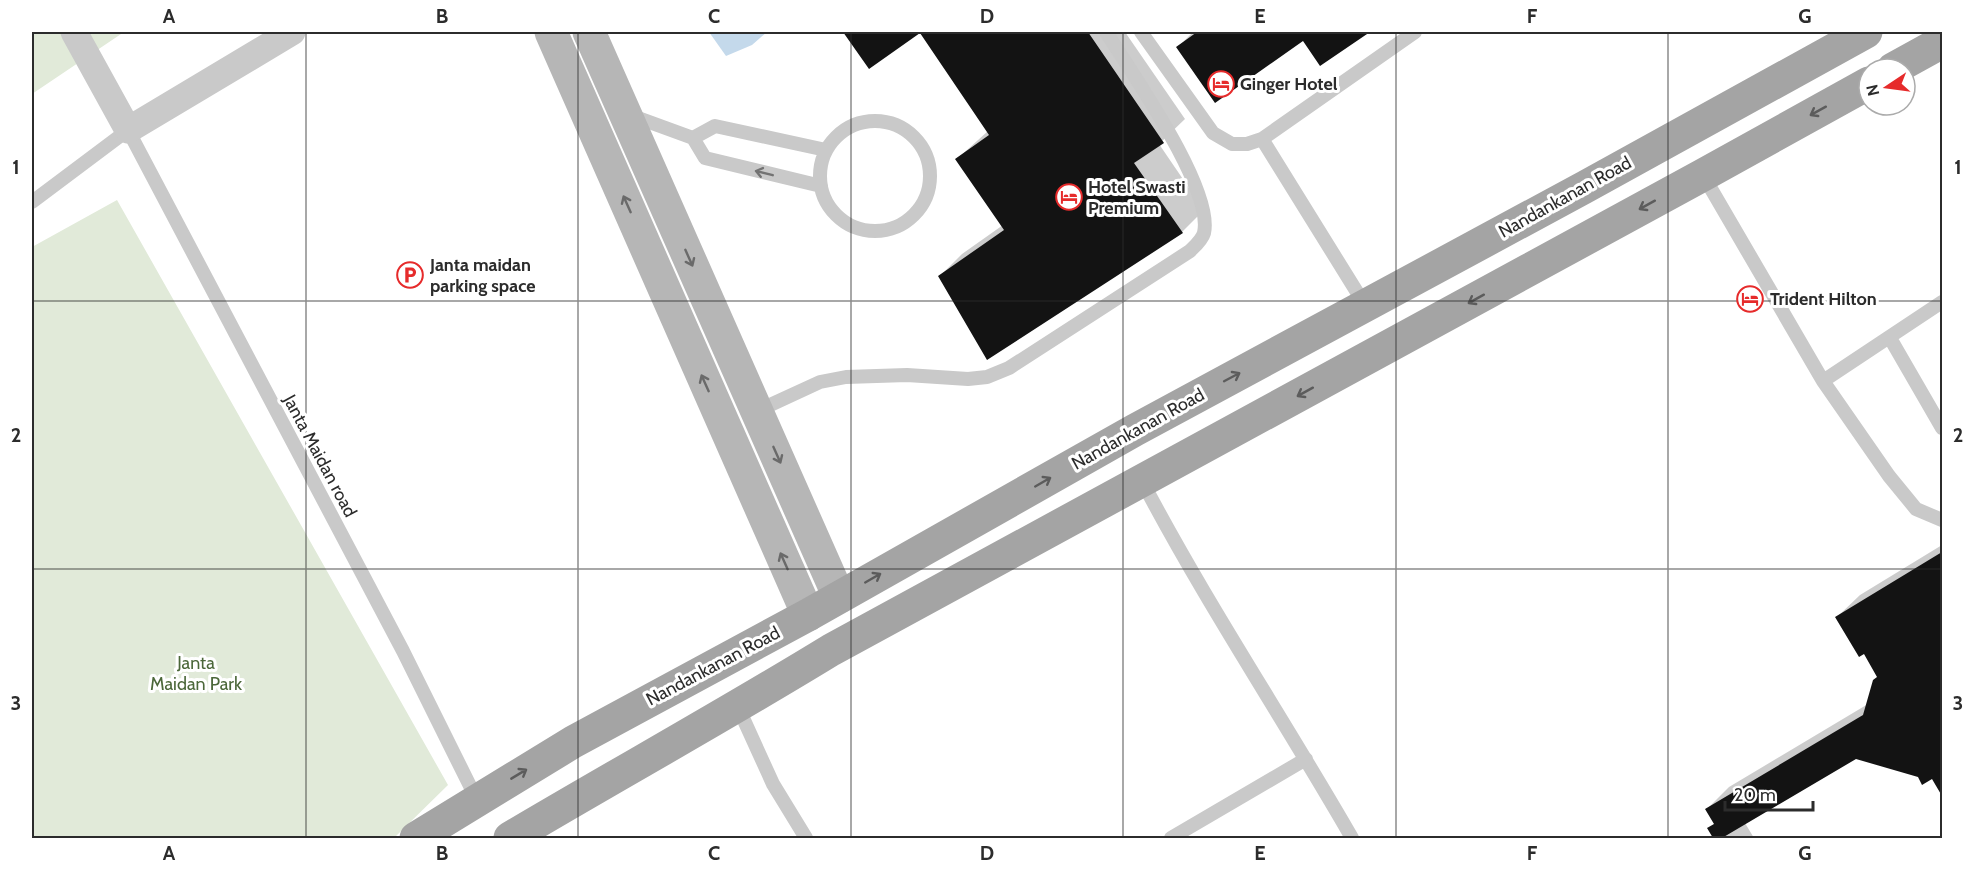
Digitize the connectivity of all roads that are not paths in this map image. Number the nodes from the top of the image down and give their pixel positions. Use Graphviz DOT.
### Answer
graph roads {
  1 [pos="74,32"];
  2 [pos="292,32"];
  3 [pos="551,32"];
  4 [pos="589,32"];
  5 [pos="1106,32"];
  6 [pos="1141,32"];
  7 [pos="1415,32"];
  8 [pos="1866,32"];
  9 [pos="1942,42"];
  10 [pos="1915,57"];
  11 [pos="1857,89"];
  12 [pos="625,114"];
  13 [pos="128,130"];
  14 [pos="693,138"];
  15 [pos="1262,139"];
  16 [pos="826,150"];
  17 [pos="1703,176"];
  18 [pos="821,186"];
  19 [pos="32,202"];
  20 [pos="1942,302"];
  21 [pos="1365,305"];
  22 [pos="1890,338"];
  23 [pos="1823,381"];
  24 [pos="757,411"];
  25 [pos="1942,428"];
  26 [pos="1142,480"];
  27 [pos="1942,520"];
  28 [pos="840,597"];
  29 [pos="808,615"];
  30 [pos="738,707"];
  31 [pos="1306,759"];
  32 [pos="477,800"];
  33 [pos="416,838"];
  34 [pos="510,838"];
  35 [pos="806,838"];
  36 [pos="1171,838"];
  37 [pos="1352,838"];
  1 -- 13 [label="street"];
  2 -- 13 [label="street"];
  29 -- 3 [label="street, one-way"];
  4 -- 12 [label="street"];
  5 -- 24 [label="lane"];
  6 -- 15 [label="lane"];
  7 -- 15 [label="lane"];
  8 -- 21 [label="main road, Nandankanan Road"];
  9 -- 10 [label="main road"];
  11 -- 17 [label="main road, one-way"];
  12 -- 14 [label="lane"];
  12 -- 24 [label="street, one-way"];
  13 -- 19 [label="lane"];
  13 -- 32 [label="lane, Janta Maidan road"];
  14 -- 16 [label="lane"];
  18 -- 14 [label="lane, one-way"];
  15 -- 21 [label="lane"];
  16 -- 18 [label="lane"];
  16 -- 18 [label="lane"];
  17 -- 23 [label="lane"];
  17 -- 26 [label="main road, one-way"];
  20 -- 22 [label="lane"];
  28 -- 21 [label="main road, Nandankanan Road, one-way"];
  22 -- 23 [label="lane"];
  22 -- 25 [label="lane"];
  23 -- 27 [label="lane"];
  24 -- 28 [label="street, one-way"];
  26 -- 30 [label="main road"];
  26 -- 31 [label="lane"];
  28 -- 29 [label="main road, Nandankanan Road"];
  32 -- 29 [label="main road, Nandankanan Road, one-way"];
  30 -- 34 [label="main road"];
  30 -- 35 [label="lane"];
  31 -- 36 [label="lane"];
  31 -- 37 [label="lane"];
  32 -- 33 [label="main road, Nandankanan Road"];
}
